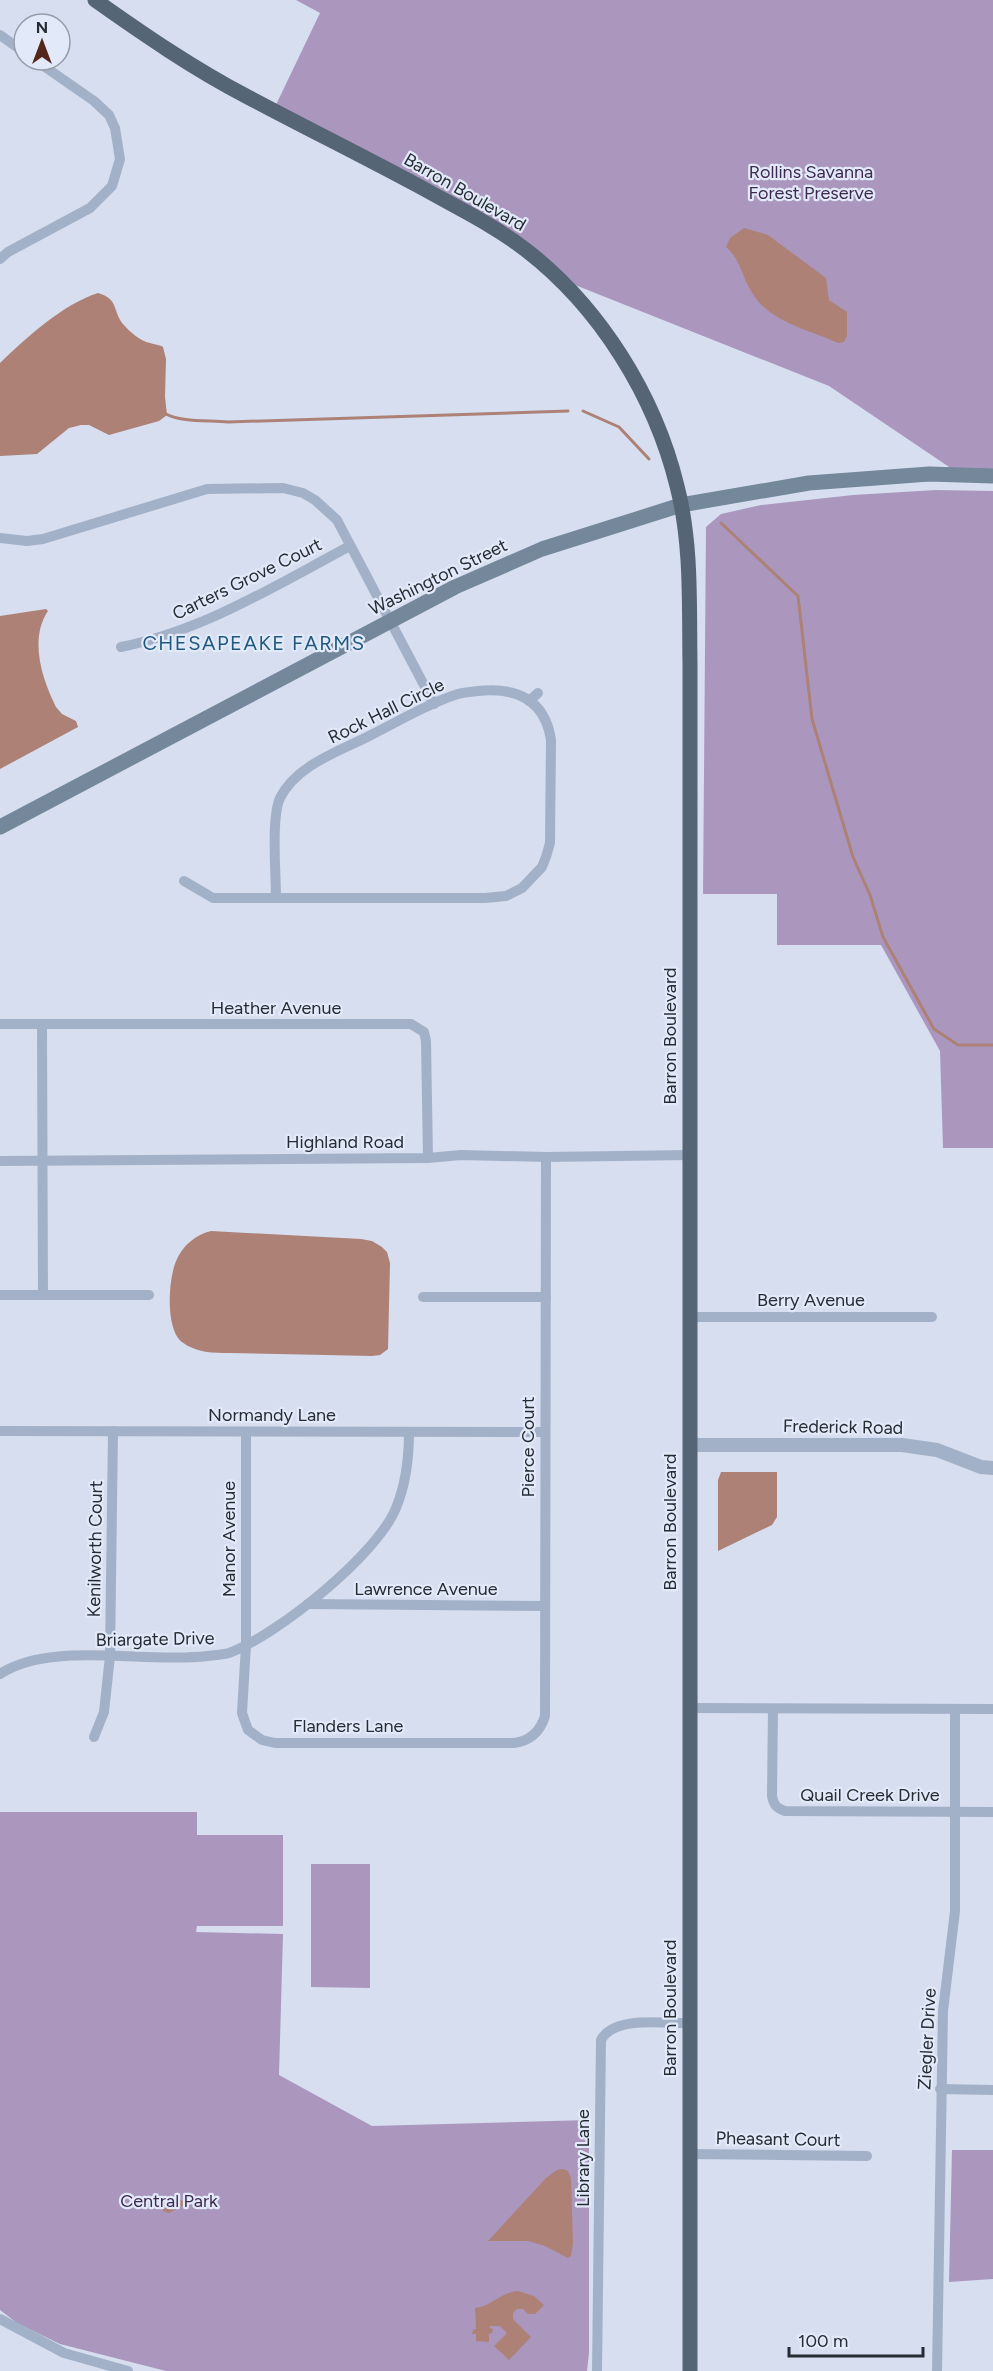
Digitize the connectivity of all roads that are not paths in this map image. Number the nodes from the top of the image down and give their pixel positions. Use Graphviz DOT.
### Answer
graph roads {
  1 [pos="95,0"];
  2 [pos="52,72"];
  3 [pos="0,242"];
  4 [pos="4,256"];
  5 [pos="993,476"];
  6 [pos="681,505"];
  7 [pos="0,538"];
  8 [pos="351,546"];
  9 [pos="390,622"];
  10 [pos="121,647"];
  11 [pos="538,693"];
  12 [pos="530,701"];
  13 [pos="434,704"];
  14 [pos="0,827"];
  15 [pos="184,880"];
  16 [pos="276,898"];
  17 [pos="0,1024"];
  18 [pos="42,1024"];
  19 [pos="690,1155"];
  20 [pos="546,1157"];
  21 [pos="428,1158"];
  22 [pos="0,1161"];
  23 [pos="42,1161"];
  24 [pos="0,1295"];
  25 [pos="43,1295"];
  26 [pos="149,1295"];
  27 [pos="423,1297"];
  28 [pos="546,1297"];
  29 [pos="690,1317"];
  30 [pos="932,1317"];
  31 [pos="0,1431"];
  32 [pos="113,1431"];
  33 [pos="246,1432"];
  34 [pos="409,1432"];
  35 [pos="544,1432"];
  36 [pos="690,1445"];
  37 [pos="993,1468"];
  38 [pos="308,1604"];
  39 [pos="544,1606"];
  40 [pos="246,1645"];
  41 [pos="110,1656"];
  42 [pos="0,1674"];
  43 [pos="689,1708"];
  44 [pos="773,1709"];
  45 [pos="955,1709"];
  46 [pos="993,1709"];
  47 [pos="535,1734"];
  48 [pos="94,1737"];
  49 [pos="956,1812"];
  50 [pos="993,1812"];
  51 [pos="689,2023"];
  52 [pos="940,2089"];
  53 [pos="993,2090"];
  54 [pos="689,2154"];
  55 [pos="867,2156"];
  56 [pos="0,2319"];
  57 [pos="128,2371"];
  58 [pos="597,2371"];
  59 [pos="690,2371"];
  60 [pos="938,2371"];
  1 -- 6 [label="main road, Barron Boulevard"];
  2 -- 4 [label="street"];
  3 -- 4 [label="street"];
  5 -- 6 [label="main road, Washington Street"];
  6 -- 9 [label="main road, Washington Street"];
  6 -- 19 [label="main road, Barron Boulevard"];
  7 -- 8 [label="street"];
  8 -- 9 [label="street"];
  8 -- 10 [label="street, Carters Grove Court"];
  9 -- 13 [label="street"];
  9 -- 14 [label="main road, Washington Street"];
  11 -- 12 [label="street"];
  12 -- 13 [label="street, Rock Hall Circle"];
  12 -- 16 [label="street"];
  13 -- 16 [label="street, Rock Hall Circle"];
  15 -- 16 [label="street"];
  17 -- 18 [label="street, Heather Avenue"];
  18 -- 21 [label="street, Heather Avenue"];
  18 -- 23 [label="street"];
  19 -- 20 [label="street, Highland Road"];
  19 -- 29 [label="main road, Barron Boulevard"];
  20 -- 21 [label="street, Highland Road"];
  20 -- 28 [label="street, Pierce Court"];
  21 -- 23 [label="street, Highland Road"];
  22 -- 23 [label="street, Highland Road"];
  23 -- 25 [label="street"];
  24 -- 25 [label="street"];
  25 -- 26 [label="street"];
  27 -- 28 [label="street"];
  28 -- 35 [label="street, Pierce Court"];
  29 -- 30 [label="street, Berry Avenue"];
  29 -- 36 [label="main road, Barron Boulevard"];
  31 -- 32 [label="street, Normandy Lane"];
  32 -- 33 [label="street, Normandy Lane"];
  32 -- 41 [label="street, Kenilworth Court"];
  33 -- 34 [label="street, Normandy Lane"];
  33 -- 40 [label="street, Manor Avenue"];
  34 -- 35 [label="street, Normandy Lane"];
  34 -- 38 [label="street, Briargate Drive"];
  35 -- 39 [label="street, Pierce Court"];
  36 -- 37 [label="street, Frederick Road"];
  36 -- 43 [label="main road, Barron Boulevard"];
  38 -- 39 [label="street, Lawrence Avenue"];
  38 -- 40 [label="street, Briargate Drive"];
  39 -- 47 [label="street, Pierce Court"];
  40 -- 41 [label="street, Briargate Drive"];
  40 -- 47 [label="street, Flanders Lane"];
  41 -- 42 [label="street, Briargate Drive"];
  41 -- 48 [label="street, Kenilworth Court"];
  43 -- 44 [label="street"];
  43 -- 51 [label="main road, Barron Boulevard"];
  44 -- 45 [label="street"];
  44 -- 49 [label="street, Quail Creek Drive"];
  45 -- 46 [label="street"];
  45 -- 49 [label="street, Ziegler Drive"];
  49 -- 50 [label="street, Quail Creek Drive"];
  49 -- 52 [label="street, Ziegler Drive"];
  51 -- 54 [label="main road, Barron Boulevard"];
  51 -- 58 [label="street, Library Lane"];
  52 -- 53 [label="street"];
  52 -- 60 [label="street, Ziegler Drive"];
  54 -- 55 [label="street, Pheasant Court"];
  54 -- 59 [label="main road, Barron Boulevard"];
  56 -- 57 [label="street"];
}
